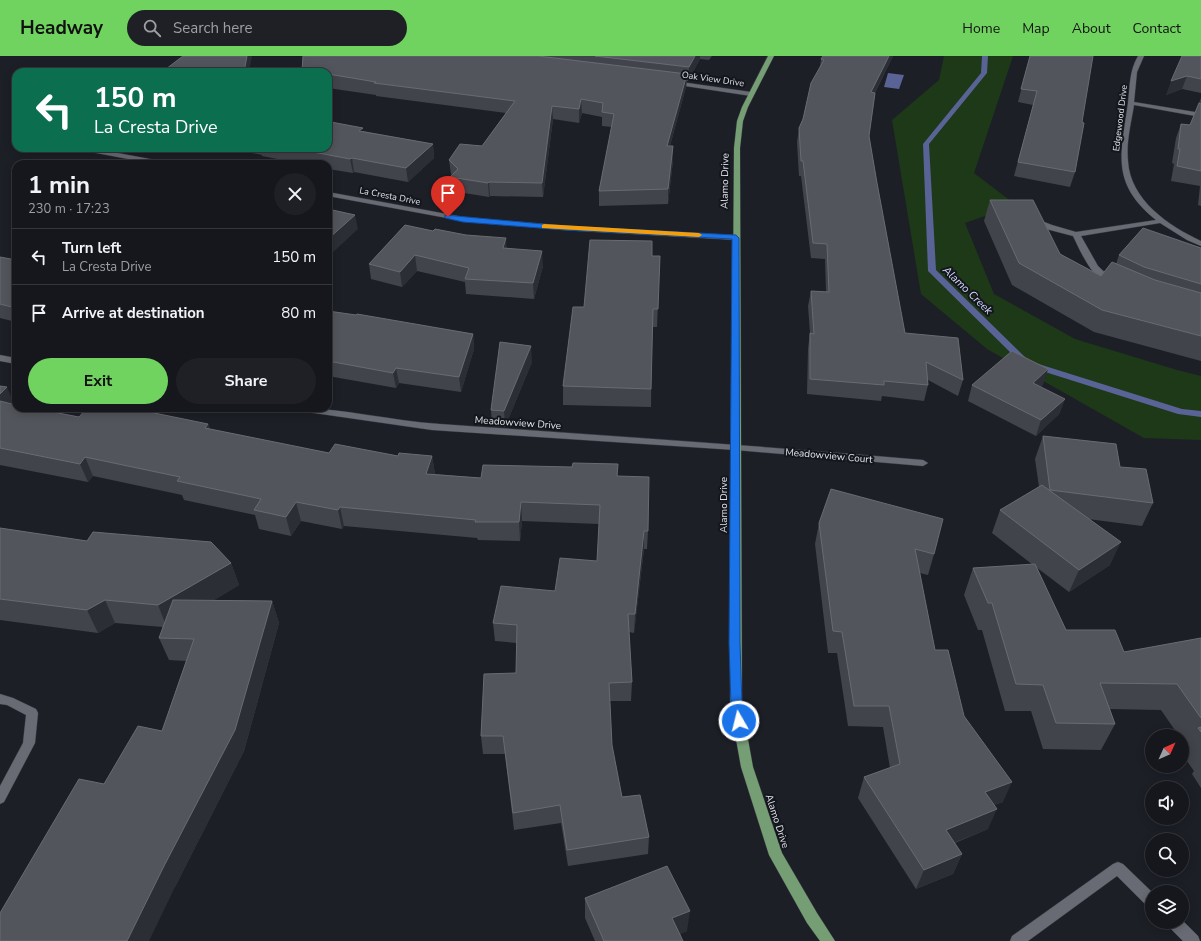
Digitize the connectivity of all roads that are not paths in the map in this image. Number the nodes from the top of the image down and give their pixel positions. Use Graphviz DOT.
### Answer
graph roads {
  1 [pos="771,56"];
  2 [pos="1141,56"];
  3 [pos="669,83"];
  4 [pos="751,94"];
  5 [pos="1131,103"];
  6 [pos="1201,115"];
  7 [pos="102,152"];
  8 [pos="144,160"];
  9 [pos="332,195"];
  10 [pos="1029,217"];
  11 [pos="1161,220"];
  12 [pos="1076,234"];
  13 [pos="736,238"];
  14 [pos="1201,244"];
  15 [pos="1122,287"];
  16 [pos="0,358"];
  17 [pos="12,360"];
  18 [pos="328,412"];
  19 [pos="735,447"];
  20 [pos="923,463"];
  21 [pos="0,699"];
  22 [pos="0,798"];
  23 [pos="1145,894"];
  24 [pos="1181,929"];
  25 [pos="828,941"];
  26 [pos="1017,941"];
  27 [pos="1193,941"];
  1 -- 4 [label="main road, Alamo Drive"];
  2 -- 5 [label="street, Edgewood Drive"];
  3 -- 4 [label="street, Oak View Drive"];
  4 -- 13 [label="main road, Alamo Drive"];
  5 -- 6 [label="street"];
  5 -- 11 [label="street, Edgewood Drive"];
  7 -- 8 [label="street"];
  9 -- 13 [label="street, La Cresta Drive"];
  10 -- 12 [label="street"];
  11 -- 12 [label="street"];
  11 -- 14 [label="street, Edgewood Drive"];
  12 -- 15 [label="street"];
  13 -- 19 [label="main road, Alamo Drive"];
  16 -- 17 [label="street"];
  18 -- 19 [label="street, Meadowview Drive"];
  19 -- 20 [label="street, Meadowview Court"];
  19 -- 25 [label="main road, Alamo Drive"];
  21 -- 22 [label="street"];
  23 -- 26 [label="street"];
  24 -- 27 [label="street"];
}
